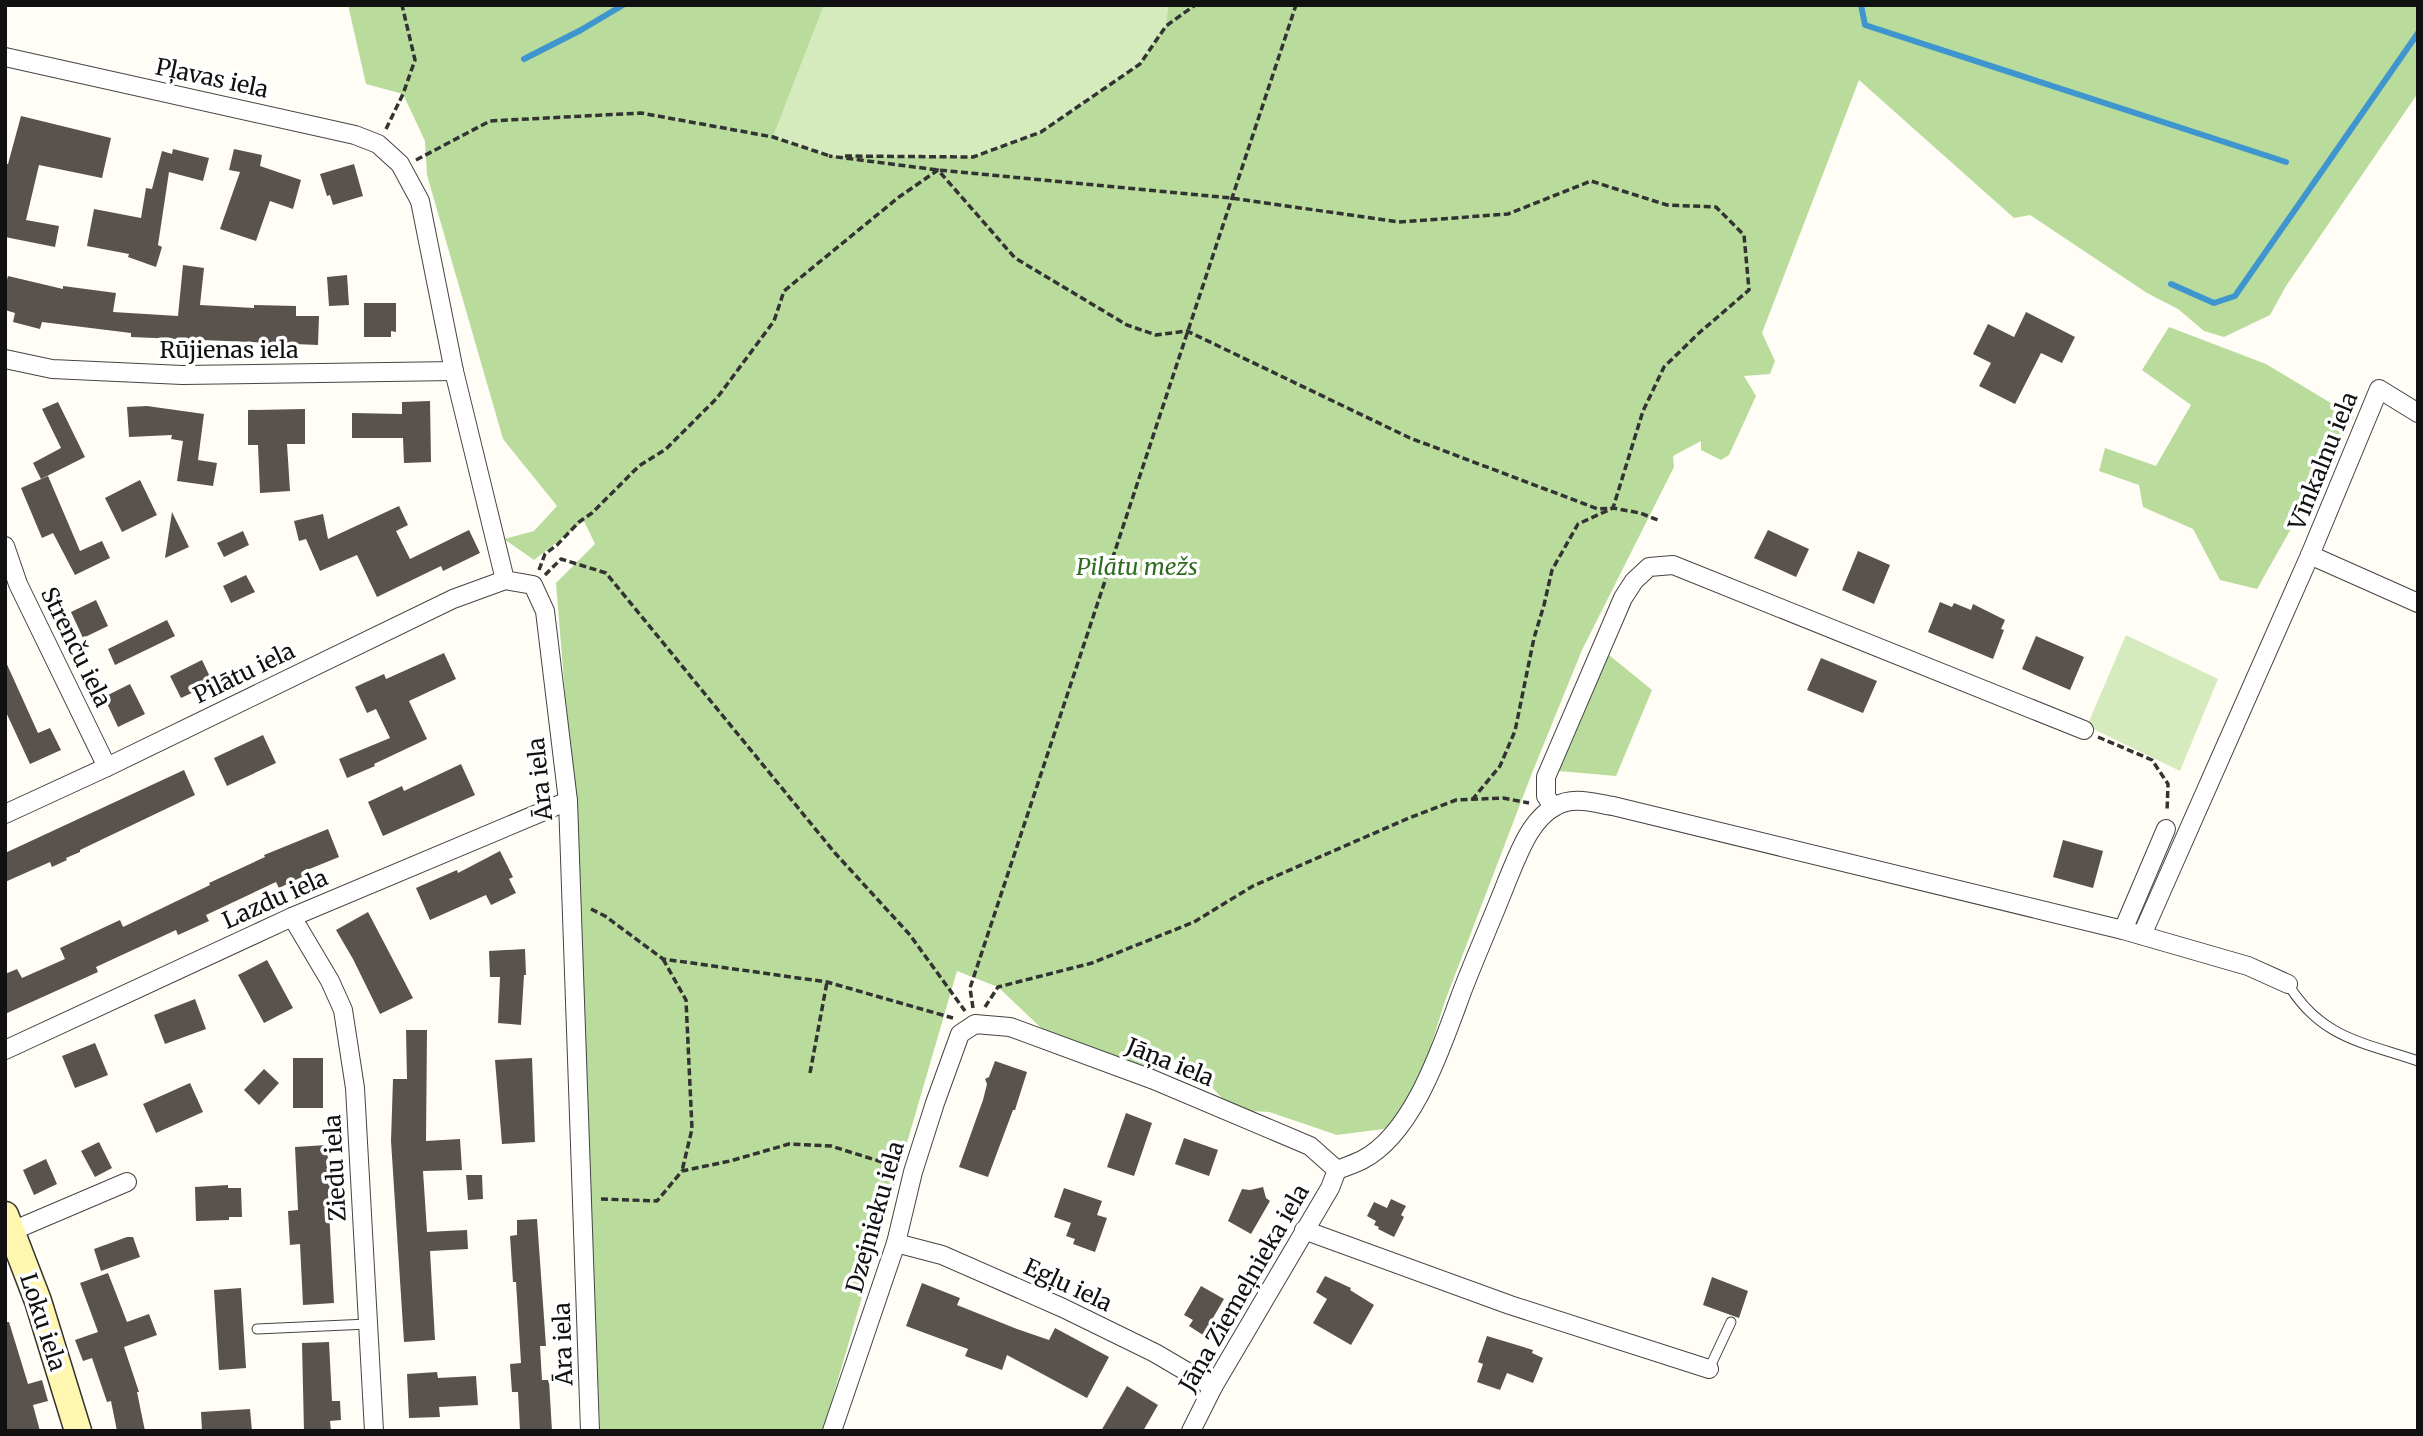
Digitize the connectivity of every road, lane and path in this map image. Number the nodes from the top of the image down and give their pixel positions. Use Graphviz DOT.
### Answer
graph roads {
  1 [pos="402,5"];
  2 [pos="1195,5"];
  3 [pos="1296,5"];
  4 [pos="5,57"];
  5 [pos="378,144"];
  6 [pos="829,156"];
  7 [pos="401,166"];
  8 [pos="938,170"];
  9 [pos="1231,198"];
  10 [pos="1187,331"];
  11 [pos="5,359"];
  12 [pos="454,371"];
  13 [pos="2418,413"];
  14 [pos="1613,508"];
  15 [pos="1658,520"];
  16 [pos="5,546"];
  17 [pos="2311,555"];
  18 [pos="505,580"];
  19 [pos="533,585"];
  20 [pos="12,587"];
  21 [pos="2418,603"];
  22 [pos="2084,730"];
  23 [pos="107,767"];
  24 [pos="1472,800"];
  25 [pos="568,801"];
  26 [pos="1553,807"];
  27 [pos="5,814"];
  28 [pos="2166,829"];
  29 [pos="572,898"];
  30 [pos="292,917"];
  31 [pos="2123,930"];
  32 [pos="2142,935"];
  33 [pos="663,959"];
  34 [pos="827,982"];
  35 [pos="2288,984"];
  36 [pos="975,1024"];
  37 [pos="5,1050"];
  38 [pos="2418,1060"];
  39 [pos="810,1073"];
  40 [pos="1336,1170"];
  41 [pos="682,1171"];
  42 [pos="913,1172"];
  43 [pos="127,1182"];
  44 [pos="583,1199"];
  45 [pos="9,1223"];
  46 [pos="1304,1230"];
  47 [pos="896,1243"];
  48 [pos="1731,1322"];
  49 [pos="368,1324"];
  50 [pos="257,1329"];
  51 [pos="1709,1369"];
  52 [pos="1213,1387"];
  53 [pos="78,1431"];
  54 [pos="374,1431"];
  55 [pos="590,1431"];
  56 [pos="832,1431"];
  57 [pos="1191,1431"];
  1 -- 5 [label="path"];
  2 -- 6 [label="path"];
  3 -- 9 [label="path"];
  4 -- 5 [label="street, Pļavas iela"];
  5 -- 7 [label="street, Pļavas iela"];
  6 -- 7 [label="path"];
  6 -- 8 [label="path"];
  7 -- 12 [label="street"];
  8 -- 9 [label="path"];
  8 -- 10 [label="path"];
  8 -- 19 [label="path"];
  9 -- 10 [label="path"];
  9 -- 14 [label="path"];
  10 -- 14 [label="path"];
  10 -- 36 [label="path"];
  11 -- 12 [label="street, Rūjienas iela"];
  12 -- 18 [label="street"];
  13 -- 17 [label="street, Vīnkalnu iela"];
  14 -- 15 [label="path"];
  14 -- 24 [label="path"];
  16 -- 20 [label="street, Strenču iela"];
  17 -- 21 [label="street"];
  17 -- 32 [label="street"];
  18 -- 19 [label="street"];
  18 -- 23 [label="street, Pilātu iela"];
  19 -- 25 [label="street, Āra iela"];
  19 -- 36 [label="path"];
  20 -- 23 [label="street, Strenču iela"];
  22 -- 26 [label="street"];
  22 -- 28 [label="path"];
  23 -- 27 [label="street, Pilātu iela"];
  24 -- 26 [label="path"];
  24 -- 36 [label="path"];
  25 -- 29 [label="street, Āra iela"];
  25 -- 30 [label="street, Lazdu iela"];
  26 -- 31 [label="street"];
  26 -- 40 [label="street"];
  28 -- 31 [label="street"];
  29 -- 33 [label="path"];
  29 -- 44 [label="street, Āra iela"];
  30 -- 37 [label="street, Lazdu iela"];
  30 -- 49 [label="street, Ziedu iela"];
  31 -- 32 [label="street"];
  32 -- 35 [label="street"];
  33 -- 34 [label="path"];
  33 -- 41 [label="path"];
  34 -- 36 [label="path"];
  34 -- 39 [label="path"];
  35 -- 38 [label="lane"];
  36 -- 40 [label="street, Jāņa iela"];
  36 -- 42 [label="street, Dzejnieku iela"];
  40 -- 46 [label="street, Jāņa Ziemeļnieka iela"];
  41 -- 42 [label="path"];
  41 -- 44 [label="path"];
  42 -- 47 [label="street, Dzejnieku iela"];
  43 -- 45 [label="street"];
  44 -- 55 [label="street, Āra iela"];
  45 -- 53 [label="street, Loku iela"];
  46 -- 51 [label="street"];
  46 -- 52 [label="street, Jāņa Ziemeļnieka iela"];
  47 -- 52 [label="street, Egļu iela"];
  47 -- 56 [label="street, Dzejnieku iela"];
  48 -- 51 [label="lane"];
  49 -- 50 [label="lane"];
  49 -- 54 [label="street, Ziedu iela"];
  52 -- 57 [label="street, Jāņa Ziemeļnieka iela"];
}
